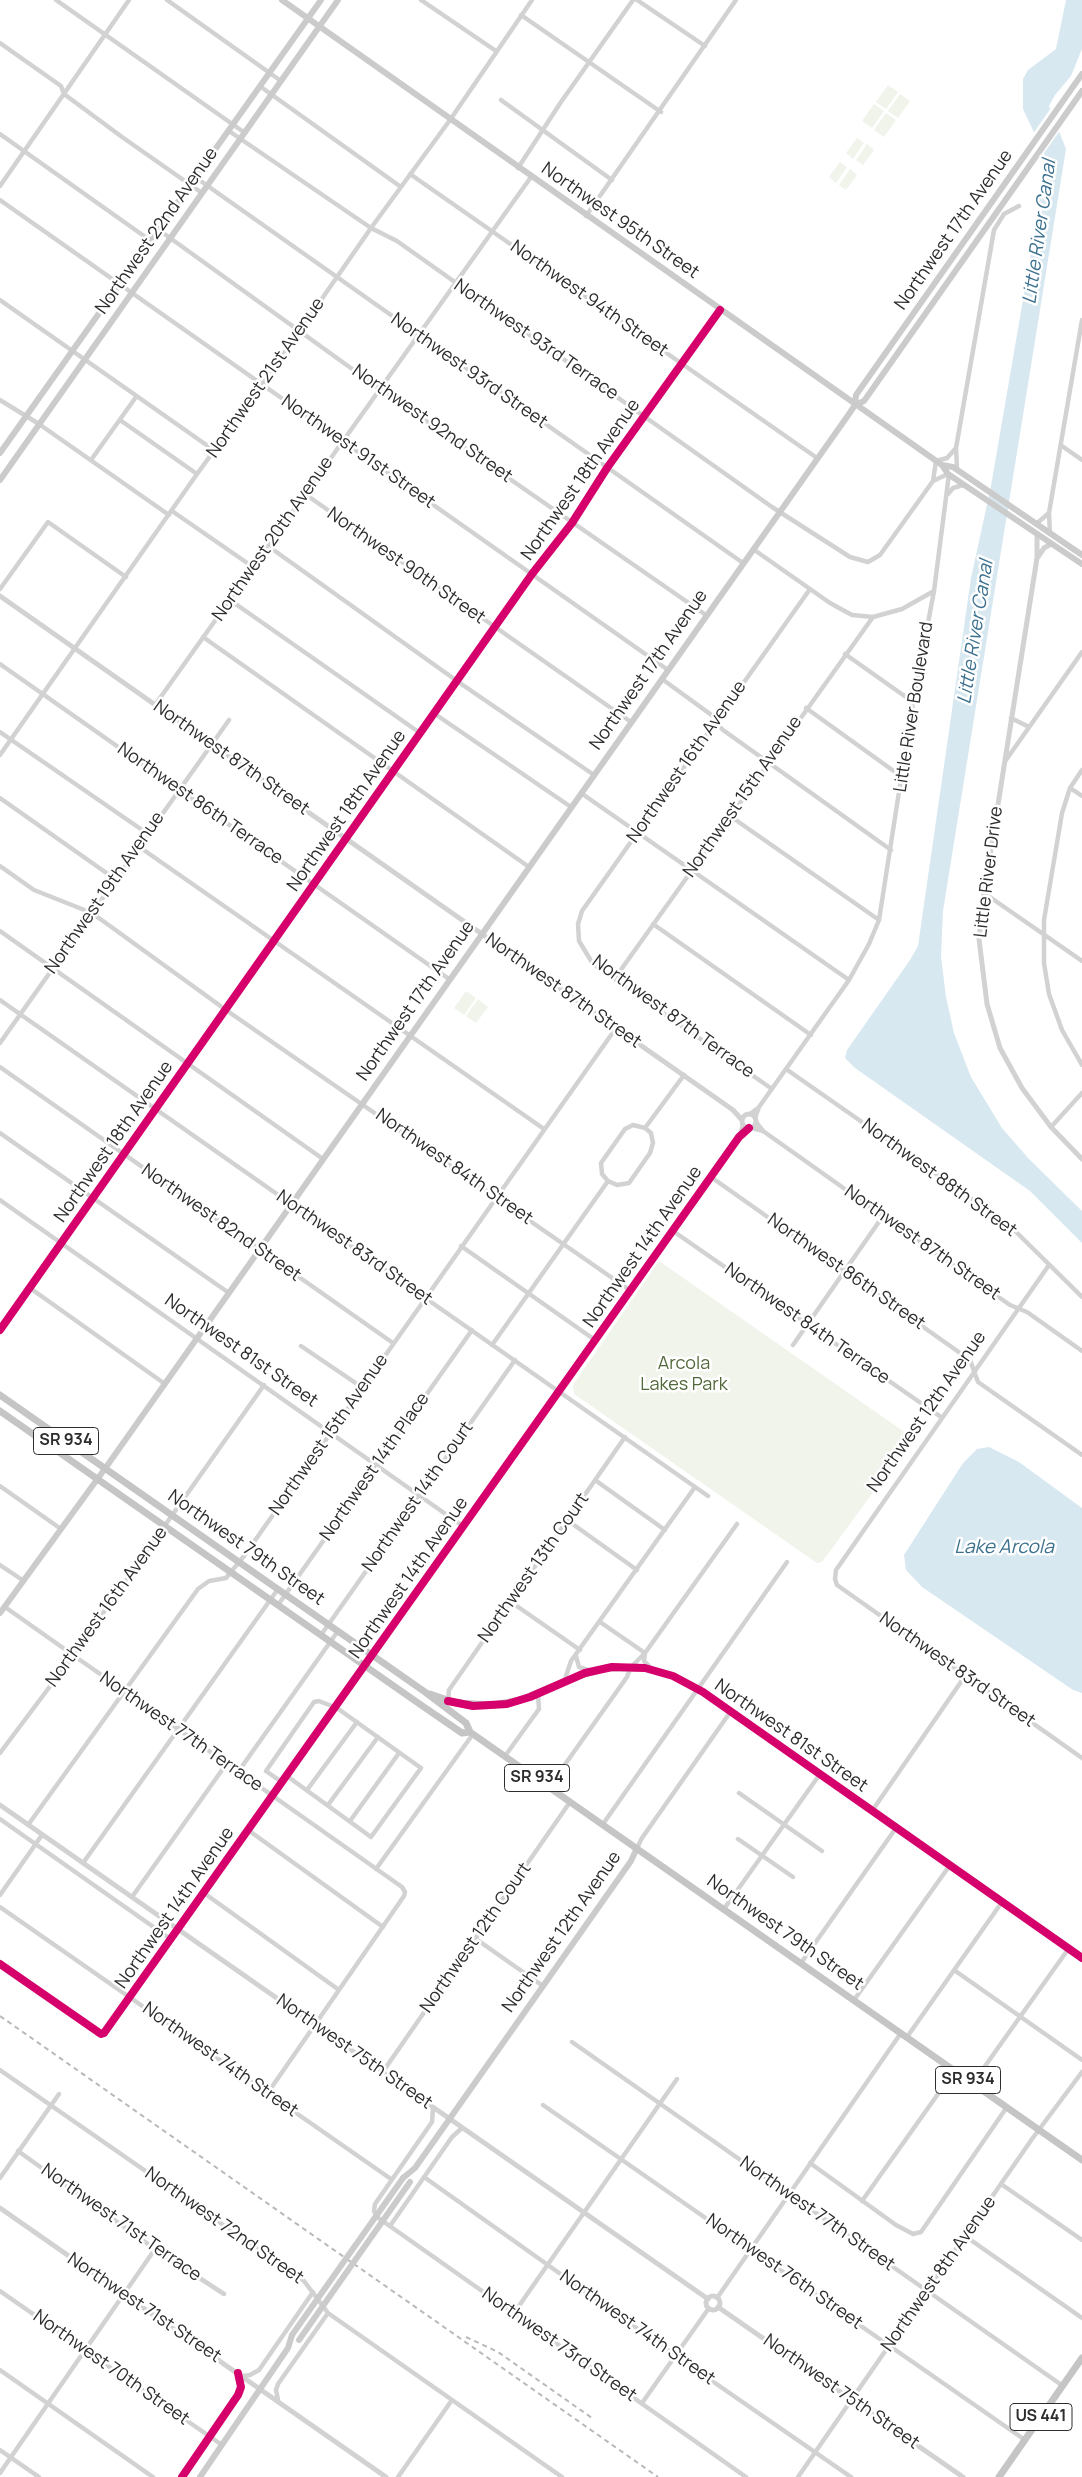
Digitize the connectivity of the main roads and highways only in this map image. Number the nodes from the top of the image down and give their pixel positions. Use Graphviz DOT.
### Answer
graph roads {
  1 [pos="282,0"];
  2 [pos="321,0"];
  3 [pos="338,0"];
  4 [pos="308,18"];
  5 [pos="320,26"];
  6 [pos="1082,74"];
  7 [pos="1082,91"];
  8 [pos="962,246"];
  9 [pos="969,251"];
  10 [pos="938,279"];
  11 [pos="932,303"];
  12 [pos="914,313"];
  13 [pos="924,314"];
  14 [pos="855,405"];
  15 [pos="0,453"];
  16 [pos="942,465"];
  17 [pos="0,480"];
  18 [pos="1082,555"];
  19 [pos="1082,564"];
  20 [pos="0,1395"];
  21 [pos="0,1410"];
  22 [pos="106,1468"];
  23 [pos="98,1479"];
  24 [pos="0,1614"];
  25 [pos="425,1692"];
  26 [pos="472,1733"];
  27 [pos="637,1848"];
  28 [pos="1082,1958"];
  29 [pos="1082,2160"];
  30 [pos="415,2168"];
  31 [pos="288,2348"];
  32 [pos="1082,2359"];
  33 [pos="200,2477"];
  34 [pos="999,2477"];
  1 -- 4 [label="main road, Northwest 95th Street"];
  2 -- 4 [label="main road, Northwest 22nd Avenue"];
  3 -- 5 [label="main road, Northwest 22nd Avenue"];
  4 -- 5 [label="main road, Northwest 95th Street"];
  4 -- 15 [label="main road, Northwest 22nd Avenue"];
  5 -- 14 [label="main road, Northwest 95th Street"];
  5 -- 17 [label="main road, Northwest 22nd Avenue"];
  6 -- 8 [label="main road, Northwest 17th Avenue"];
  7 -- 9 [label="main road, Northwest 17th Avenue"];
  8 -- 9 [label="main road"];
  8 -- 10 [label="main road, Northwest 17th Avenue"];
  9 -- 11 [label="main road, Northwest 17th Avenue"];
  10 -- 11 [label="main road"];
  10 -- 12 [label="main road, Northwest 17th Avenue"];
  11 -- 13 [label="main road, Northwest 17th Avenue"];
  12 -- 13 [label="main road"];
  12 -- 14 [label="main road, Northwest 17th Avenue"];
  13 -- 14 [label="main road, Northwest 17th Avenue"];
  14 -- 16 [label="main road, Northwest 95th Street"];
  14 -- 22 [label="main road, Northwest 17th Avenue"];
  16 -- 18 [label="main road, Northwest 95th Street"];
  16 -- 19 [label="main road, Northwest 95th Street"];
  20 -- 22 [label="main road, Northwest 79th Street / SR 934"];
  21 -- 23 [label="main road, Northwest 79th Street / SR 934"];
  22 -- 23 [label="main road, Northwest 17th Avenue"];
  22 -- 25 [label="main road, Northwest 79th Street / SR 934"];
  23 -- 24 [label="main road, Northwest 17th Avenue"];
  23 -- 26 [label="main road, Northwest 79th Street / SR 934"];
  25 -- 26 [label="main road, Northwest 79th Street"];
  25 -- 28 [label="main road, Northwest 81st Street / SR 934"];
  26 -- 27 [label="main road, Northwest 79th Street / SR 934"];
  27 -- 29 [label="main road, Northwest 79th Street / SR 934"];
  27 -- 30 [label="main road, Northwest 12th Avenue"];
  30 -- 31 [label="main road, Northwest 12th Avenue, bridge"];
  30 -- 31 [label="main road, Northwest 12th Avenue, bridge"];
  31 -- 33 [label="main road, Northwest 12th Avenue"];
  32 -- 34 [label="main road, US 441"];
}
